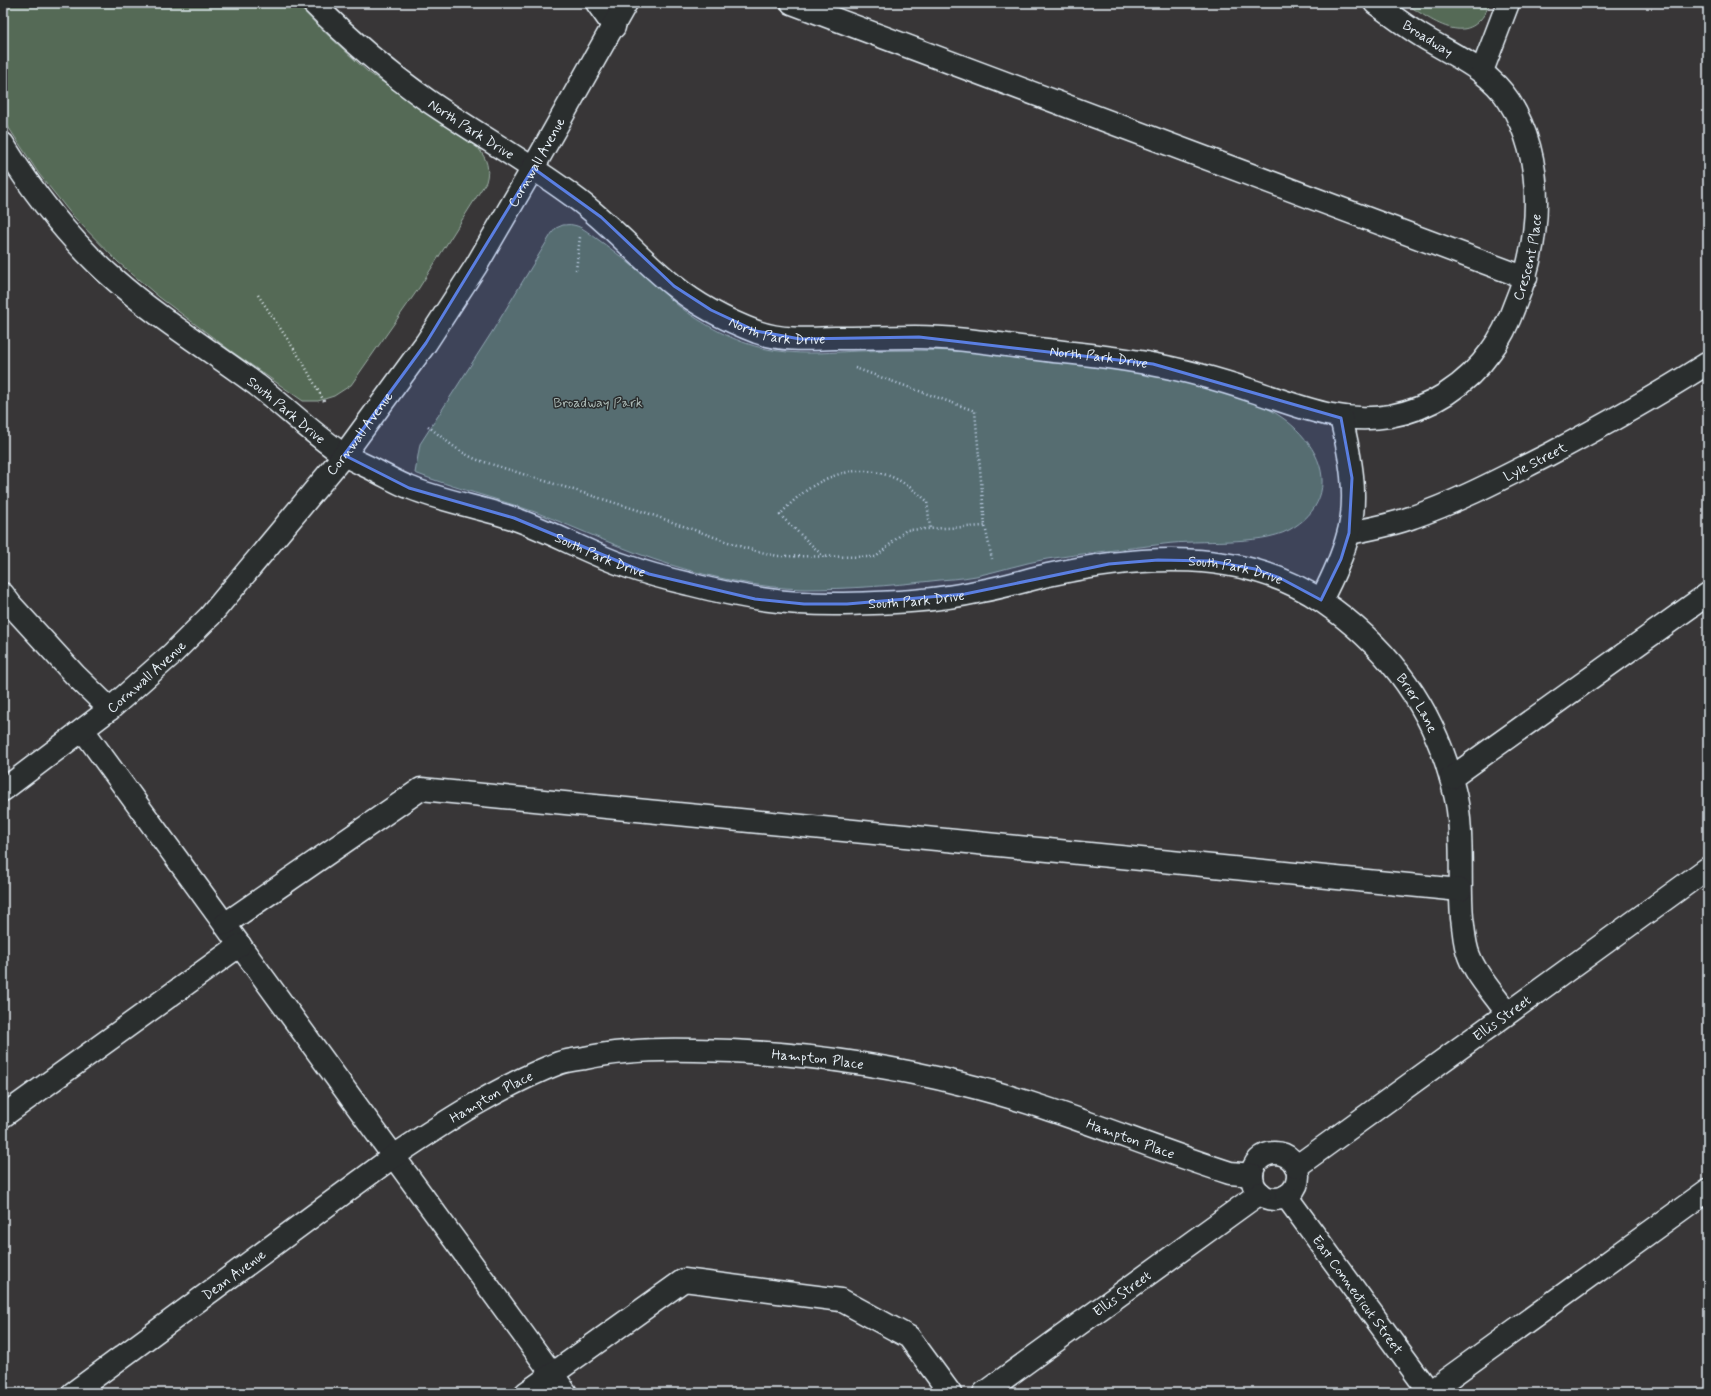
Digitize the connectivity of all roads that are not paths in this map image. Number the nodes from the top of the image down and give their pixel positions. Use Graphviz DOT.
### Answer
graph roads {
  1 [pos="313,3"];
  2 [pos="597,3"];
  3 [pos="626,3"];
  4 [pos="792,3"];
  5 [pos="1375,3"];
  6 [pos="1508,3"];
  7 [pos="614,27"];
  8 [pos="1482,71"];
  9 [pos="3,144"];
  10 [pos="533,168"];
  11 [pos="1526,278"];
  12 [pos="1708,363"];
  13 [pos="1341,418"];
  14 [pos="344,455"];
  15 [pos="1349,534"];
  16 [pos="1708,594"];
  17 [pos="1321,600"];
  18 [pos="6,601"];
  19 [pos="110,709"];
  20 [pos="83,730"];
  21 [pos="1451,778"];
  22 [pos="3,790"];
  23 [pos="1708,868"];
  24 [pos="1460,890"];
  25 [pos="225,924"];
  26 [pos="240,945"];
  27 [pos="1507,1013"];
  28 [pos="3,1116"];
  29 [pos="394,1156"];
  30 [pos="1296,1167"];
  31 [pos="1256,1184"];
  32 [pos="1708,1190"];
  33 [pos="1286,1196"];
  34 [pos="553,1374"];
  35 [pos="74,1393"];
  36 [pos="526,1393"];
  37 [pos="566,1393"];
  38 [pos="950,1393"];
  39 [pos="984,1393"];
  40 [pos="1429,1393"];
  1 -- 10 [label="street, North Park Drive"];
  2 -- 7 [label="street"];
  3 -- 7 [label="street, Cornwall Avenue"];
  4 -- 11 [label="street"];
  5 -- 8 [label="street, Broadway"];
  6 -- 8 [label="street"];
  7 -- 10 [label="street, Cornwall Avenue"];
  8 -- 11 [label="street, Crescent Place"];
  9 -- 14 [label="street, South Park Drive"];
  10 -- 13 [label="street, North Park Drive"];
  10 -- 14 [label="street, Cornwall Avenue"];
  11 -- 13 [label="street, Crescent Place"];
  12 -- 15 [label="street, Lyle Street"];
  13 -- 15 [label="street"];
  14 -- 17 [label="street, South Park Drive"];
  14 -- 19 [label="street, Cornwall Avenue"];
  15 -- 17 [label="street"];
  16 -- 21 [label="street"];
  17 -- 21 [label="street, Brier Lane"];
  18 -- 19 [label="street"];
  19 -- 20 [label="street, Cornwall Avenue"];
  20 -- 22 [label="street, Cornwall Avenue"];
  20 -- 25 [label="street"];
  21 -- 24 [label="street, Brier Lane"];
  23 -- 27 [label="street, Ellis Street"];
  24 -- 25 [label="street"];
  24 -- 27 [label="street, Brier Lane"];
  25 -- 26 [label="street"];
  26 -- 28 [label="street"];
  26 -- 29 [label="street"];
  27 -- 30 [label="street, Ellis Street"];
  29 -- 31 [label="street, Hampton Place"];
  29 -- 34 [label="street"];
  29 -- 35 [label="street, Dean Avenue"];
  30 -- 31 [label="street"];
  30 -- 33 [label="street"];
  31 -- 33 [label="street"];
  31 -- 39 [label="street, Ellis Street"];
  32 -- 40 [label="street"];
  33 -- 40 [label="street, East Connecticut Street"];
  34 -- 36 [label="street"];
  34 -- 37 [label="street"];
  34 -- 38 [label="street"];
}
